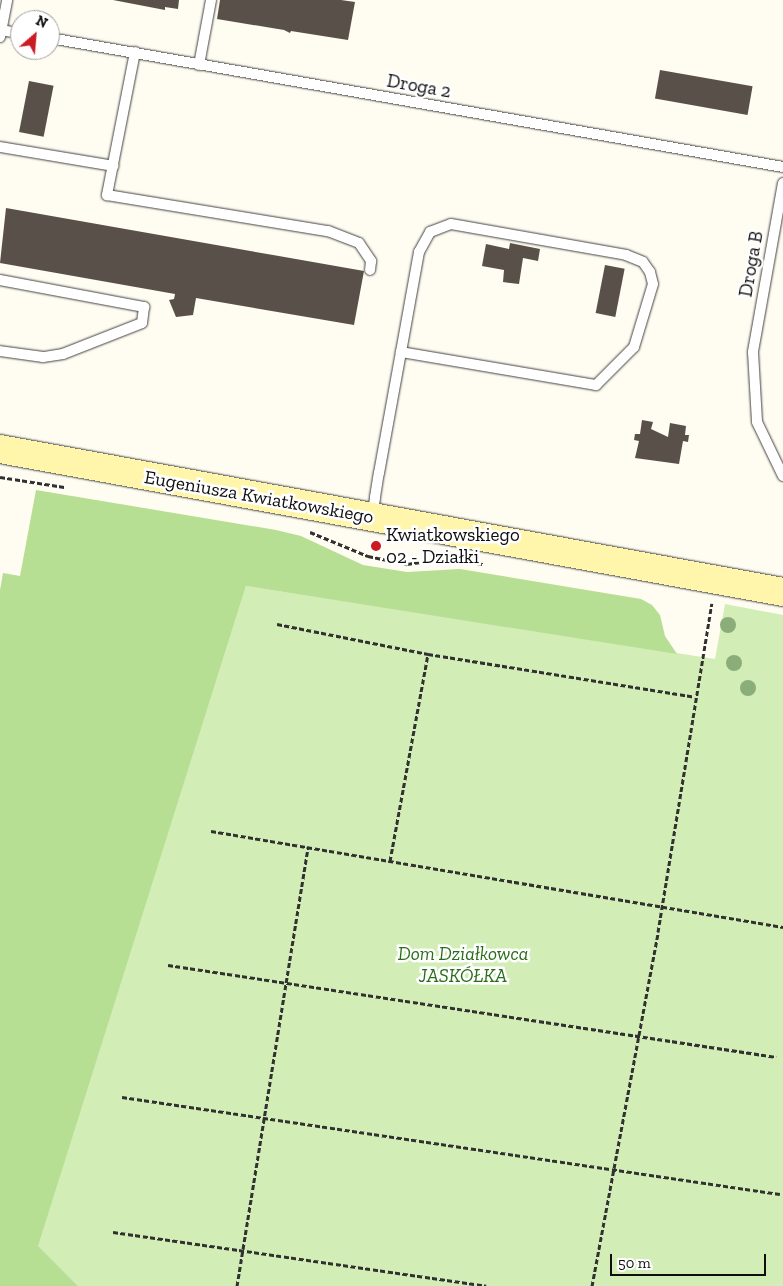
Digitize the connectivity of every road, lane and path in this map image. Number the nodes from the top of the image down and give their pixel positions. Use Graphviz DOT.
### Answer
graph roads {
  1 [pos="7,0"];
  2 [pos="211,0"];
  3 [pos="0,32"];
  4 [pos="60,40"];
  5 [pos="135,52"];
  6 [pos="199,64"];
  7 [pos="0,147"];
  8 [pos="113,166"];
  9 [pos="783,167"];
  10 [pos="783,183"];
  11 [pos="370,270"];
  12 [pos="0,280"];
  13 [pos="0,351"];
  14 [pos="400,352"];
  15 [pos="0,449"];
  16 [pos="783,476"];
  17 [pos="0,477"];
  18 [pos="67,488"];
  19 [pos="372,517"];
  20 [pos="306,530"];
  21 [pos="487,564"];
  22 [pos="715,580"];
  23 [pos="783,592"];
  24 [pos="277,624"];
  25 [pos="428,654"];
  26 [pos="695,696"];
  27 [pos="210,831"];
  28 [pos="308,847"];
  29 [pos="390,861"];
  30 [pos="662,907"];
  31 [pos="783,927"];
  32 [pos="168,965"];
  33 [pos="286,983"];
  34 [pos="638,1036"];
  35 [pos="776,1056"];
  36 [pos="122,1097"];
  37 [pos="264,1118"];
  38 [pos="613,1169"];
  39 [pos="780,1194"];
  40 [pos="113,1232"];
  41 [pos="243,1251"];
  42 [pos="237,1286"];
  43 [pos="486,1286"];
  44 [pos="592,1286"];
  1 -- 3 [label="lane"];
  2 -- 6 [label="lane"];
  4 -- 5 [label="lane, Droga 2"];
  5 -- 6 [label="lane, Droga 2"];
  5 -- 8 [label="lane"];
  6 -- 9 [label="lane, Droga 2"];
  7 -- 8 [label="lane"];
  8 -- 11 [label="lane"];
  10 -- 16 [label="lane, Droga B"];
  12 -- 13 [label="lane"];
  14 -- 14 [label="lane"];
  14 -- 19 [label="lane"];
  15 -- 19 [label="main road, Eugeniusza Kwiatkowskiego"];
  17 -- 18 [label="path"];
  19 -- 22 [label="main road, Eugeniusza Kwiatkowskiego"];
  20 -- 21 [label="path"];
  22 -- 23 [label="main road, Eugeniusza Kwiatkowskiego"];
  22 -- 26 [label="path"];
  24 -- 25 [label="path"];
  25 -- 26 [label="path"];
  25 -- 29 [label="path"];
  26 -- 30 [label="path"];
  27 -- 28 [label="path"];
  28 -- 29 [label="path"];
  28 -- 33 [label="path"];
  29 -- 30 [label="path"];
  30 -- 31 [label="path"];
  30 -- 34 [label="path"];
  32 -- 33 [label="path"];
  33 -- 34 [label="path"];
  33 -- 37 [label="path"];
  34 -- 35 [label="path"];
  34 -- 38 [label="path"];
  36 -- 37 [label="path"];
  37 -- 38 [label="path"];
  37 -- 41 [label="path"];
  38 -- 39 [label="path"];
  38 -- 44 [label="path"];
  40 -- 41 [label="path"];
  41 -- 42 [label="path"];
  41 -- 43 [label="path"];
}
